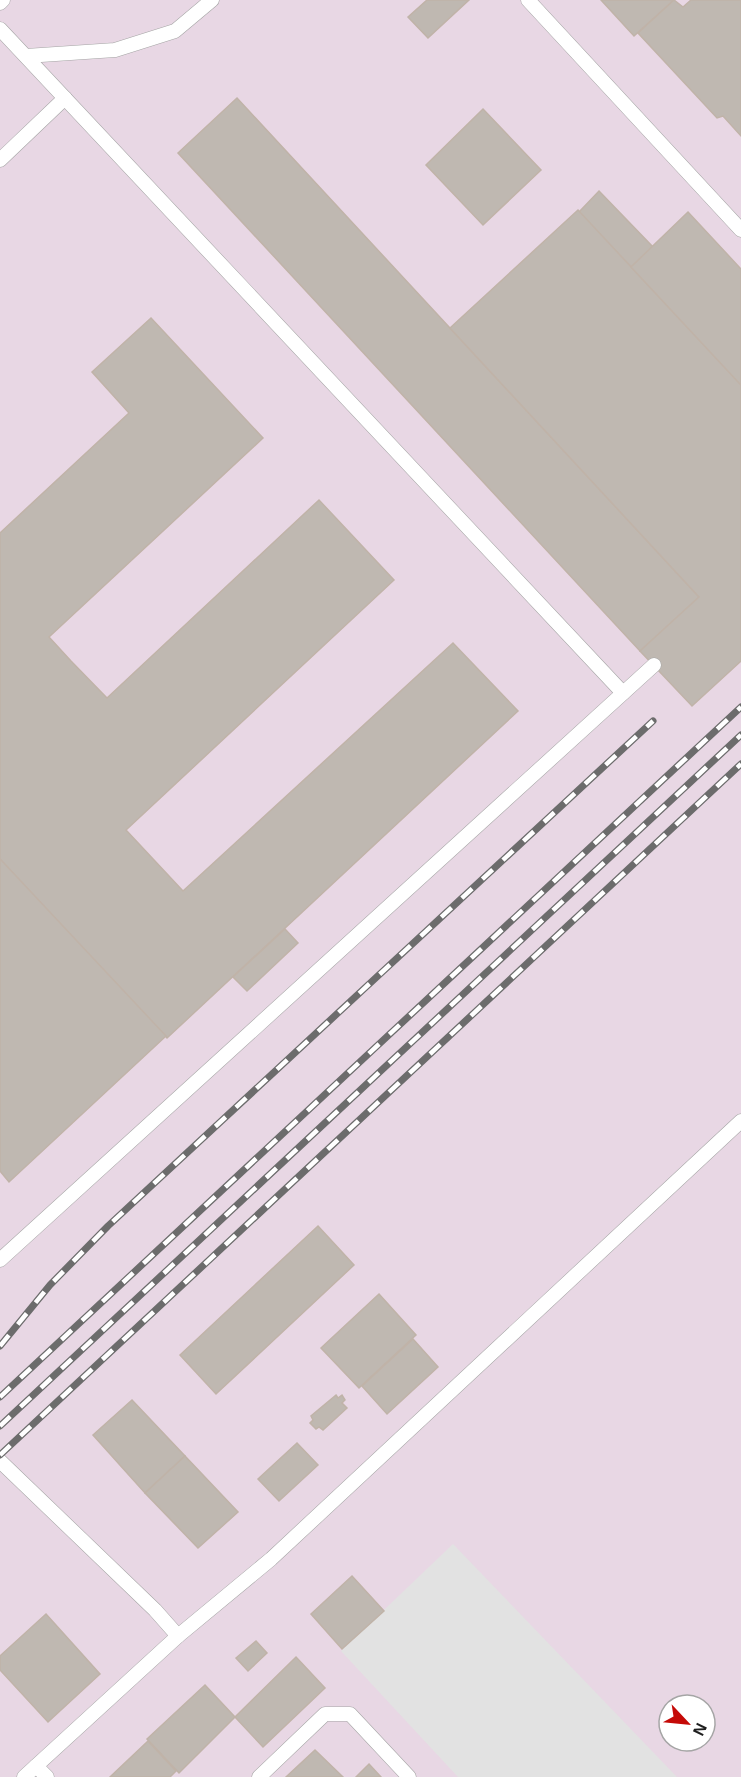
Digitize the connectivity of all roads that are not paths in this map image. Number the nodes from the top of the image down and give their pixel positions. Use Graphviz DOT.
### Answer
graph roads {
  1 [pos="212,0"];
  2 [pos="528,0"];
  3 [pos="0,29"];
  4 [pos="26,56"];
  5 [pos="66,98"];
  6 [pos="0,160"];
  7 [pos="741,230"];
  8 [pos="654,665"];
  9 [pos="623,693"];
  10 [pos="741,1121"];
  11 [pos="0,1260"];
  12 [pos="0,1461"];
  13 [pos="178,1636"];
  14 [pos="36,1766"];
  15 [pos="24,1777"];
  16 [pos="47,1777"];
  17 [pos="259,1777"];
  18 [pos="409,1777"];
  1 -- 4 [label="lane"];
  2 -- 7 [label="lane"];
  3 -- 4 [label="lane"];
  4 -- 5 [label="lane"];
  5 -- 6 [label="lane"];
  5 -- 9 [label="lane"];
  8 -- 9 [label="lane"];
  9 -- 11 [label="lane"];
  10 -- 13 [label="lane"];
  12 -- 13 [label="lane"];
  13 -- 14 [label="lane"];
  14 -- 15 [label="lane"];
  14 -- 16 [label="lane"];
  17 -- 18 [label="lane"];
}
